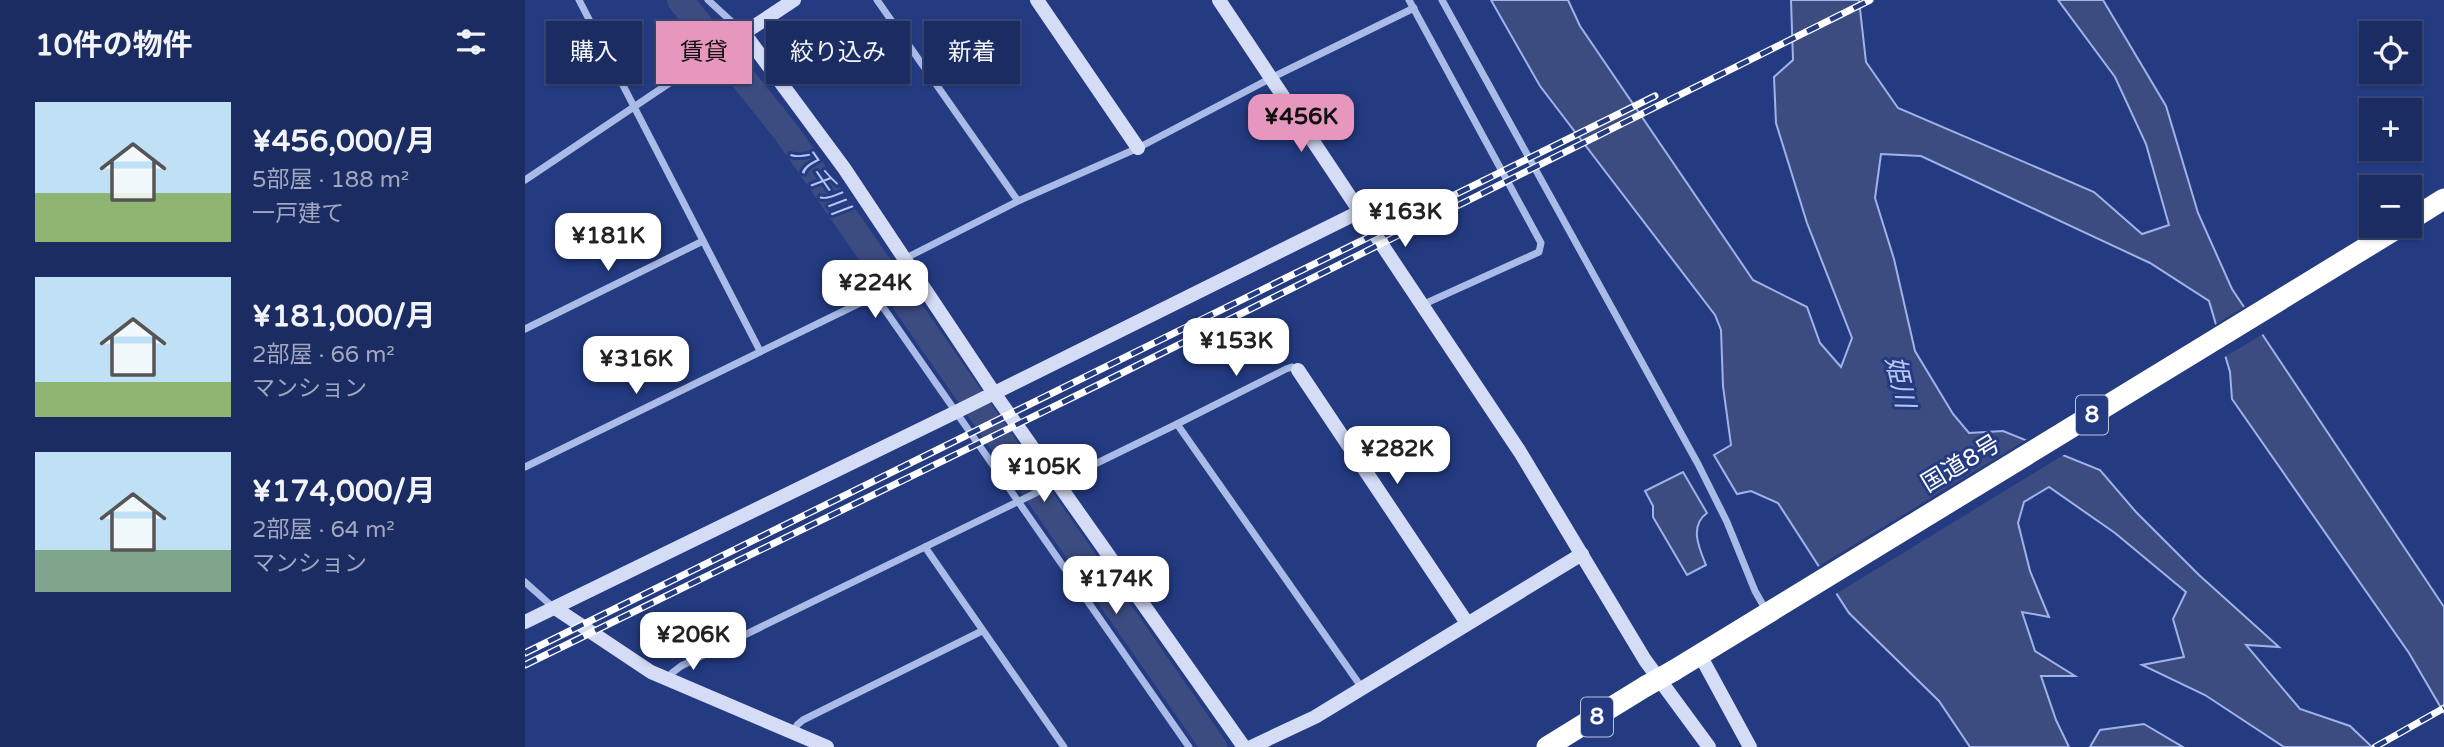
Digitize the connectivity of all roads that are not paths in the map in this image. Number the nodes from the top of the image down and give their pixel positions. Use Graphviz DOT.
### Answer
graph roads {
  1 [pos="579,0"];
  2 [pos="708,0"];
  3 [pos="793,0"];
  4 [pos="877,0"];
  5 [pos="1037,0"];
  6 [pos="1219,0"];
  7 [pos="1409,0"];
  8 [pos="1442,0"];
  9 [pos="1414,8"];
  10 [pos="731,21"];
  11 [pos="752,28"];
  12 [pos="752,44"];
  13 [pos="1271,78"];
  14 [pos="668,84"];
  15 [pos="634,106"];
  16 [pos="1138,148"];
  17 [pos="525,180"];
  18 [pos="2444,200"];
  19 [pos="1018,201"];
  20 [pos="1359,212"];
  21 [pos="2422,213"];
  22 [pos="2381,238"];
  23 [pos="703,241"];
  24 [pos="903,260"];
  25 [pos="1421,305"];
  26 [pos="525,330"];
  27 [pos="760,351"];
  28 [pos="1299,370"];
  29 [pos="994,393"];
  30 [pos="956,412"];
  31 [pos="1177,424"];
  32 [pos="525,467"];
  33 [pos="1056,482"];
  34 [pos="1019,500"];
  35 [pos="925,547"];
  36 [pos="1581,554"];
  37 [pos="525,582"];
  38 [pos="555,608"];
  39 [pos="1767,614"];
  40 [pos="525,622"];
  41 [pos="1467,623"];
  42 [pos="982,631"];
  43 [pos="1709,650"];
  44 [pos="669,680"];
  45 [pos="1363,688"];
  46 [pos="794,733"];
  47 [pos="827,747"];
  48 [pos="1064,747"];
  49 [pos="1189,747"];
  50 [pos="1244,747"];
  51 [pos="1251,747"];
  52 [pos="1547,747"];
  53 [pos="1709,747"];
  54 [pos="1750,747"];
  1 -- 15 [label="street"];
  2 -- 10 [label="street"];
  3 -- 11 [label="street"];
  4 -- 19 [label="street"];
  5 -- 16 [label="street"];
  6 -- 13 [label="street"];
  7 -- 9 [label="street"];
  8 -- 39 [label="street"];
  9 -- 13 [label="street"];
  9 -- 25 [label="street"];
  12 -- 24 [label="street"];
  13 -- 16 [label="street"];
  13 -- 20 [label="street"];
  14 -- 15 [label="street"];
  15 -- 17 [label="street"];
  15 -- 23 [label="street"];
  16 -- 19 [label="street"];
  18 -- 21 [label="highway"];
  19 -- 24 [label="street"];
  20 -- 25 [label="street"];
  20 -- 29 [label="street"];
  22 -- 39 [label="highway, 国道8号 / 8"];
  23 -- 26 [label="street"];
  23 -- 27 [label="street"];
  24 -- 29 [label="street"];
  25 -- 36 [label="street"];
  27 -- 30 [label="street"];
  27 -- 32 [label="street"];
  28 -- 31 [label="street"];
  28 -- 41 [label="street"];
  29 -- 30 [label="street"];
  29 -- 33 [label="street"];
  30 -- 34 [label="street"];
  30 -- 38 [label="street"];
  31 -- 33 [label="street"];
  31 -- 45 [label="street"];
  33 -- 34 [label="street"];
  33 -- 50 [label="street"];
  34 -- 35 [label="street"];
  34 -- 49 [label="street"];
  35 -- 42 [label="street"];
  35 -- 44 [label="street"];
  36 -- 41 [label="street"];
  36 -- 53 [label="street"];
  37 -- 38 [label="street"];
  38 -- 40 [label="street"];
  38 -- 44 [label="street"];
  39 -- 43 [label="highway, 国道8号 / 8"];
  41 -- 45 [label="street"];
  42 -- 46 [label="street"];
  42 -- 48 [label="street"];
  43 -- 52 [label="highway, 国道8号 / 8, bridge"];
  43 -- 54 [label="street"];
  44 -- 46 [label="street"];
  45 -- 51 [label="street"];
  46 -- 47 [label="street"];
}
